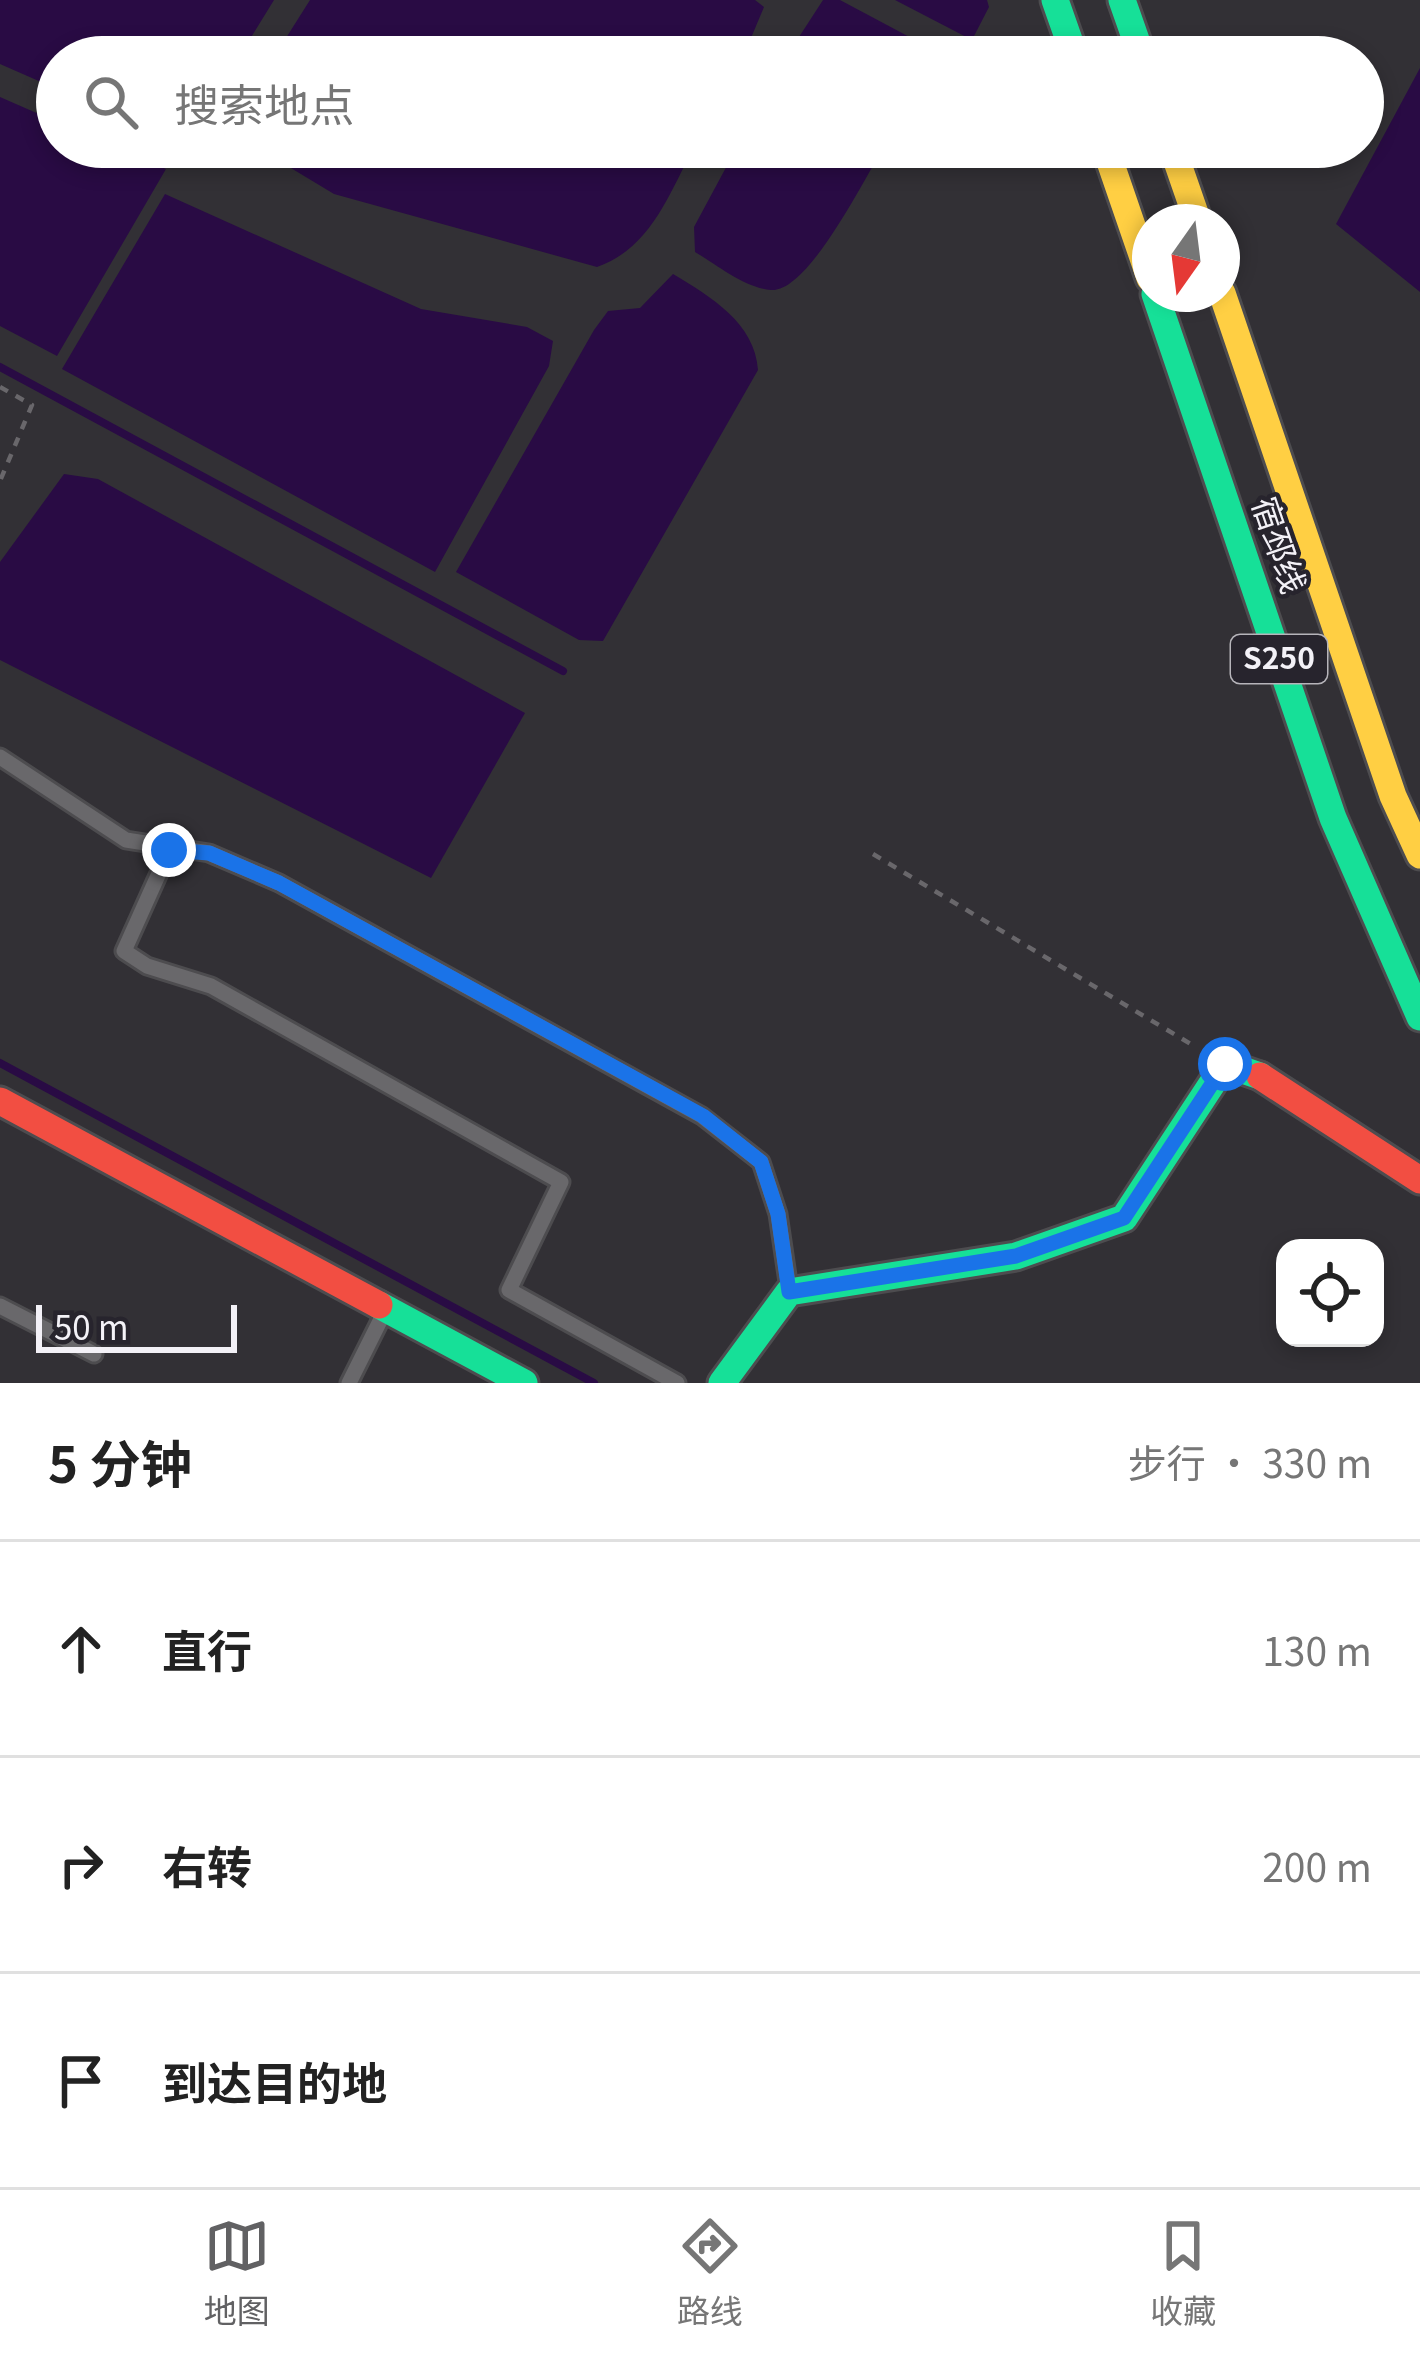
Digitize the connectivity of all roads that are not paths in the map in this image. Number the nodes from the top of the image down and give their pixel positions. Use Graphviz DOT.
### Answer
graph roads {
  1 [pos="1055,0"];
  2 [pos="1122,0"];
  3 [pos="1068,36"];
  4 [pos="1135,36"];
  5 [pos="1112,168"];
  6 [pos="1179,168"];
  7 [pos="1192,204"];
  8 [pos="1132,226"];
  9 [pos="1161,312"];
  10 [pos="1228,312"];
  11 [pos="0,757"];
  12 [pos="169,850"];
  13 [pos="1420,855"];
  14 [pos="1420,1017"];
  15 [pos="0,1101"];
  16 [pos="1420,1180"];
  17 [pos="789,1292"];
  18 [pos="0,1306"];
  19 [pos="386,1309"];
  20 [pos="94,1354"];
  21 [pos="349,1383"];
  22 [pos="524,1383"];
  23 [pos="677,1383"];
  24 [pos="722,1383"];
  1 -- 3 [label="main road"];
  2 -- 4 [label="main road"];
  5 -- 8 [label="main road"];
  6 -- 7 [label="main road"];
  9 -- 14 [label="main road, 宿邳线 / S250"];
  10 -- 13 [label="main road, 宿邳线 / S250"];
  11 -- 12 [label="lane"];
  12 -- 17 [label="lane"];
  12 -- 23 [label="lane"];
  15 -- 19 [label="main road"];
  16 -- 17 [label="main road"];
  17 -- 24 [label="main road"];
  18 -- 20 [label="lane"];
  19 -- 21 [label="lane"];
  19 -- 22 [label="main road"];
}
